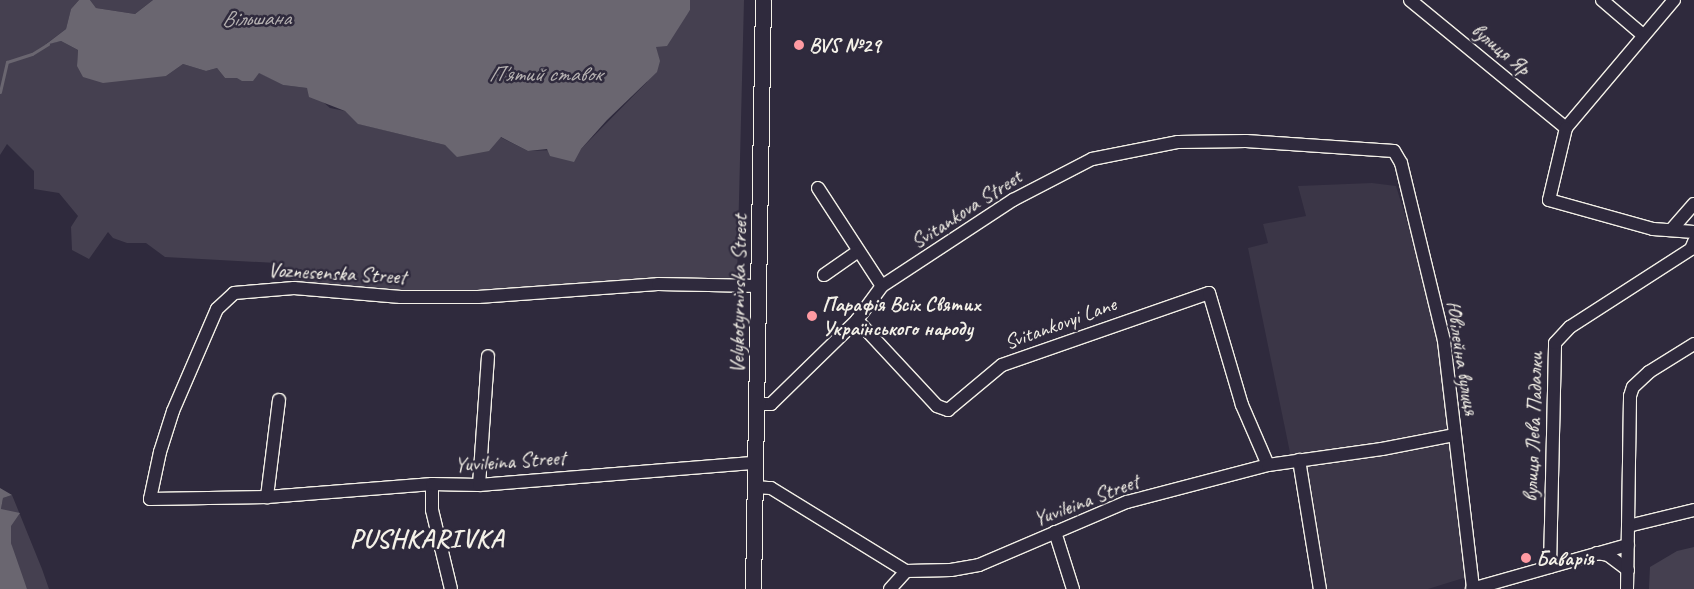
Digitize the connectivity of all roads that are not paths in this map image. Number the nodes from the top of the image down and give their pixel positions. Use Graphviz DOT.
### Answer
graph roads {
  1 [pos="763,0"];
  2 [pos="1410,0"];
  3 [pos="1602,0"];
  4 [pos="1674,0"];
  5 [pos="1643,35"];
  6 [pos="1566,128"];
  7 [pos="1382,148"];
  8 [pos="818,188"];
  9 [pos="1694,204"];
  10 [pos="1672,229"];
  11 [pos="1694,232"];
  12 [pos="1694,242"];
  13 [pos="857,252"];
  14 [pos="824,275"];
  15 [pos="759,286"];
  16 [pos="882,286"];
  17 [pos="857,320"];
  18 [pos="1694,344"];
  19 [pos="488,356"];
  20 [pos="280,400"];
  21 [pos="757,404"];
  22 [pos="1454,435"];
  23 [pos="1299,460"];
  24 [pos="756,463"];
  25 [pos="1268,465"];
  26 [pos="432,484"];
  27 [pos="479,485"];
  28 [pos="755,488"];
  29 [pos="267,497"];
  30 [pos="1694,510"];
  31 [pos="1628,526"];
  32 [pos="1055,532"];
  33 [pos="1628,545"];
  34 [pos="1597,553"];
  35 [pos="1550,567"];
  36 [pos="1628,570"];
  37 [pos="906,571"];
  38 [pos="451,589"];
  39 [pos="753,589"];
  40 [pos="890,589"];
  41 [pos="1073,589"];
  42 [pos="1320,589"];
  43 [pos="1472,589"];
  44 [pos="1627,589"];
  1 -- 15 [label="main road, Velykotyrnivska Street"];
  2 -- 6 [label="street, вулиця Яр"];
  3 -- 5 [label="street"];
  4 -- 5 [label="street"];
  5 -- 6 [label="street"];
  6 -- 10 [label="street"];
  7 -- 16 [label="street, Svitankova Street"];
  7 -- 22 [label="street, Ювілейна вулиця"];
  8 -- 13 [label="street"];
  9 -- 10 [label="street"];
  10 -- 11 [label="street"];
  12 -- 35 [label="street, вулиця Лева Падалки"];
  13 -- 14 [label="street"];
  13 -- 16 [label="street"];
  15 -- 21 [label="main road, Velykotyrnivska Street"];
  15 -- 29 [label="street, Voznesenska Street"];
  16 -- 17 [label="street, Svitankova Street"];
  17 -- 21 [label="street, Svitankova Street"];
  17 -- 25 [label="street, Svitankovyi Lane"];
  18 -- 31 [label="street"];
  19 -- 27 [label="street"];
  20 -- 29 [label="street"];
  21 -- 24 [label="main road, Velykotyrnivska Street"];
  22 -- 23 [label="street, Yuvileina Street"];
  22 -- 43 [label="street, Ювілейна вулиця"];
  23 -- 25 [label="street, Yuvileina Street"];
  23 -- 42 [label="street"];
  24 -- 27 [label="street, Yuvileina Street"];
  24 -- 28 [label="main road, Velykotyrnivska Street"];
  25 -- 32 [label="street, Yuvileina Street"];
  26 -- 27 [label="street, Yuvileina Street"];
  26 -- 29 [label="street, Yuvileina Street"];
  26 -- 38 [label="street"];
  28 -- 37 [label="street"];
  28 -- 39 [label="main road, Velykotyrnivska Street"];
  30 -- 31 [label="street"];
  31 -- 33 [label="street"];
  32 -- 37 [label="street, Yuvileina Street"];
  32 -- 41 [label="street"];
  33 -- 34 [label="street"];
  33 -- 36 [label="street"];
  34 -- 35 [label="street"];
  34 -- 36 [label="street"];
  35 -- 43 [label="street"];
  36 -- 44 [label="street"];
  37 -- 40 [label="street"];
}
